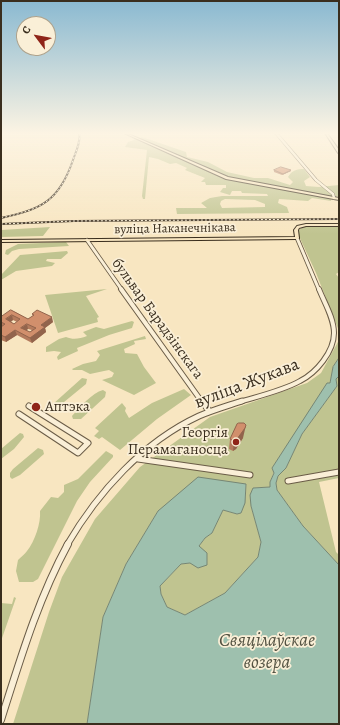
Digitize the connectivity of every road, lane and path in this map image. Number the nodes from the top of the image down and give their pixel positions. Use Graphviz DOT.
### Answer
graph roads {
  1 [pos="202,167"];
  2 [pos="305,167"];
  3 [pos="334,198"];
  4 [pos="339,199"];
  5 [pos="339,225"];
  6 [pos="297,238"];
  7 [pos="87,240"];
  8 [pos="1,242"];
  9 [pos="29,406"];
  10 [pos="209,411"];
  11 [pos="19,414"];
  12 [pos="138,459"];
  13 [pos="339,472"];
  14 [pos="250,475"];
  15 [pos="288,481"];
  16 [pos="1,720"];
  1 -- 3 [label="main road"];
  2 -- 3 [label="street"];
  3 -- 4 [label="main road"];
  5 -- 6 [label="main road"];
  6 -- 7 [label="main road, вуліца Наканечнікава"];
  6 -- 10 [label="street, вуліца Жукава"];
  7 -- 8 [label="main road, вуліца Наканечнікава"];
  7 -- 10 [label="street, бульвар Барадзінскага"];
  9 -- 11 [label="street"];
  10 -- 12 [label="street, вуліца Жукава"];
  12 -- 14 [label="street"];
  12 -- 16 [label="street, вуліца Жукава"];
  13 -- 15 [label="street"];
}
